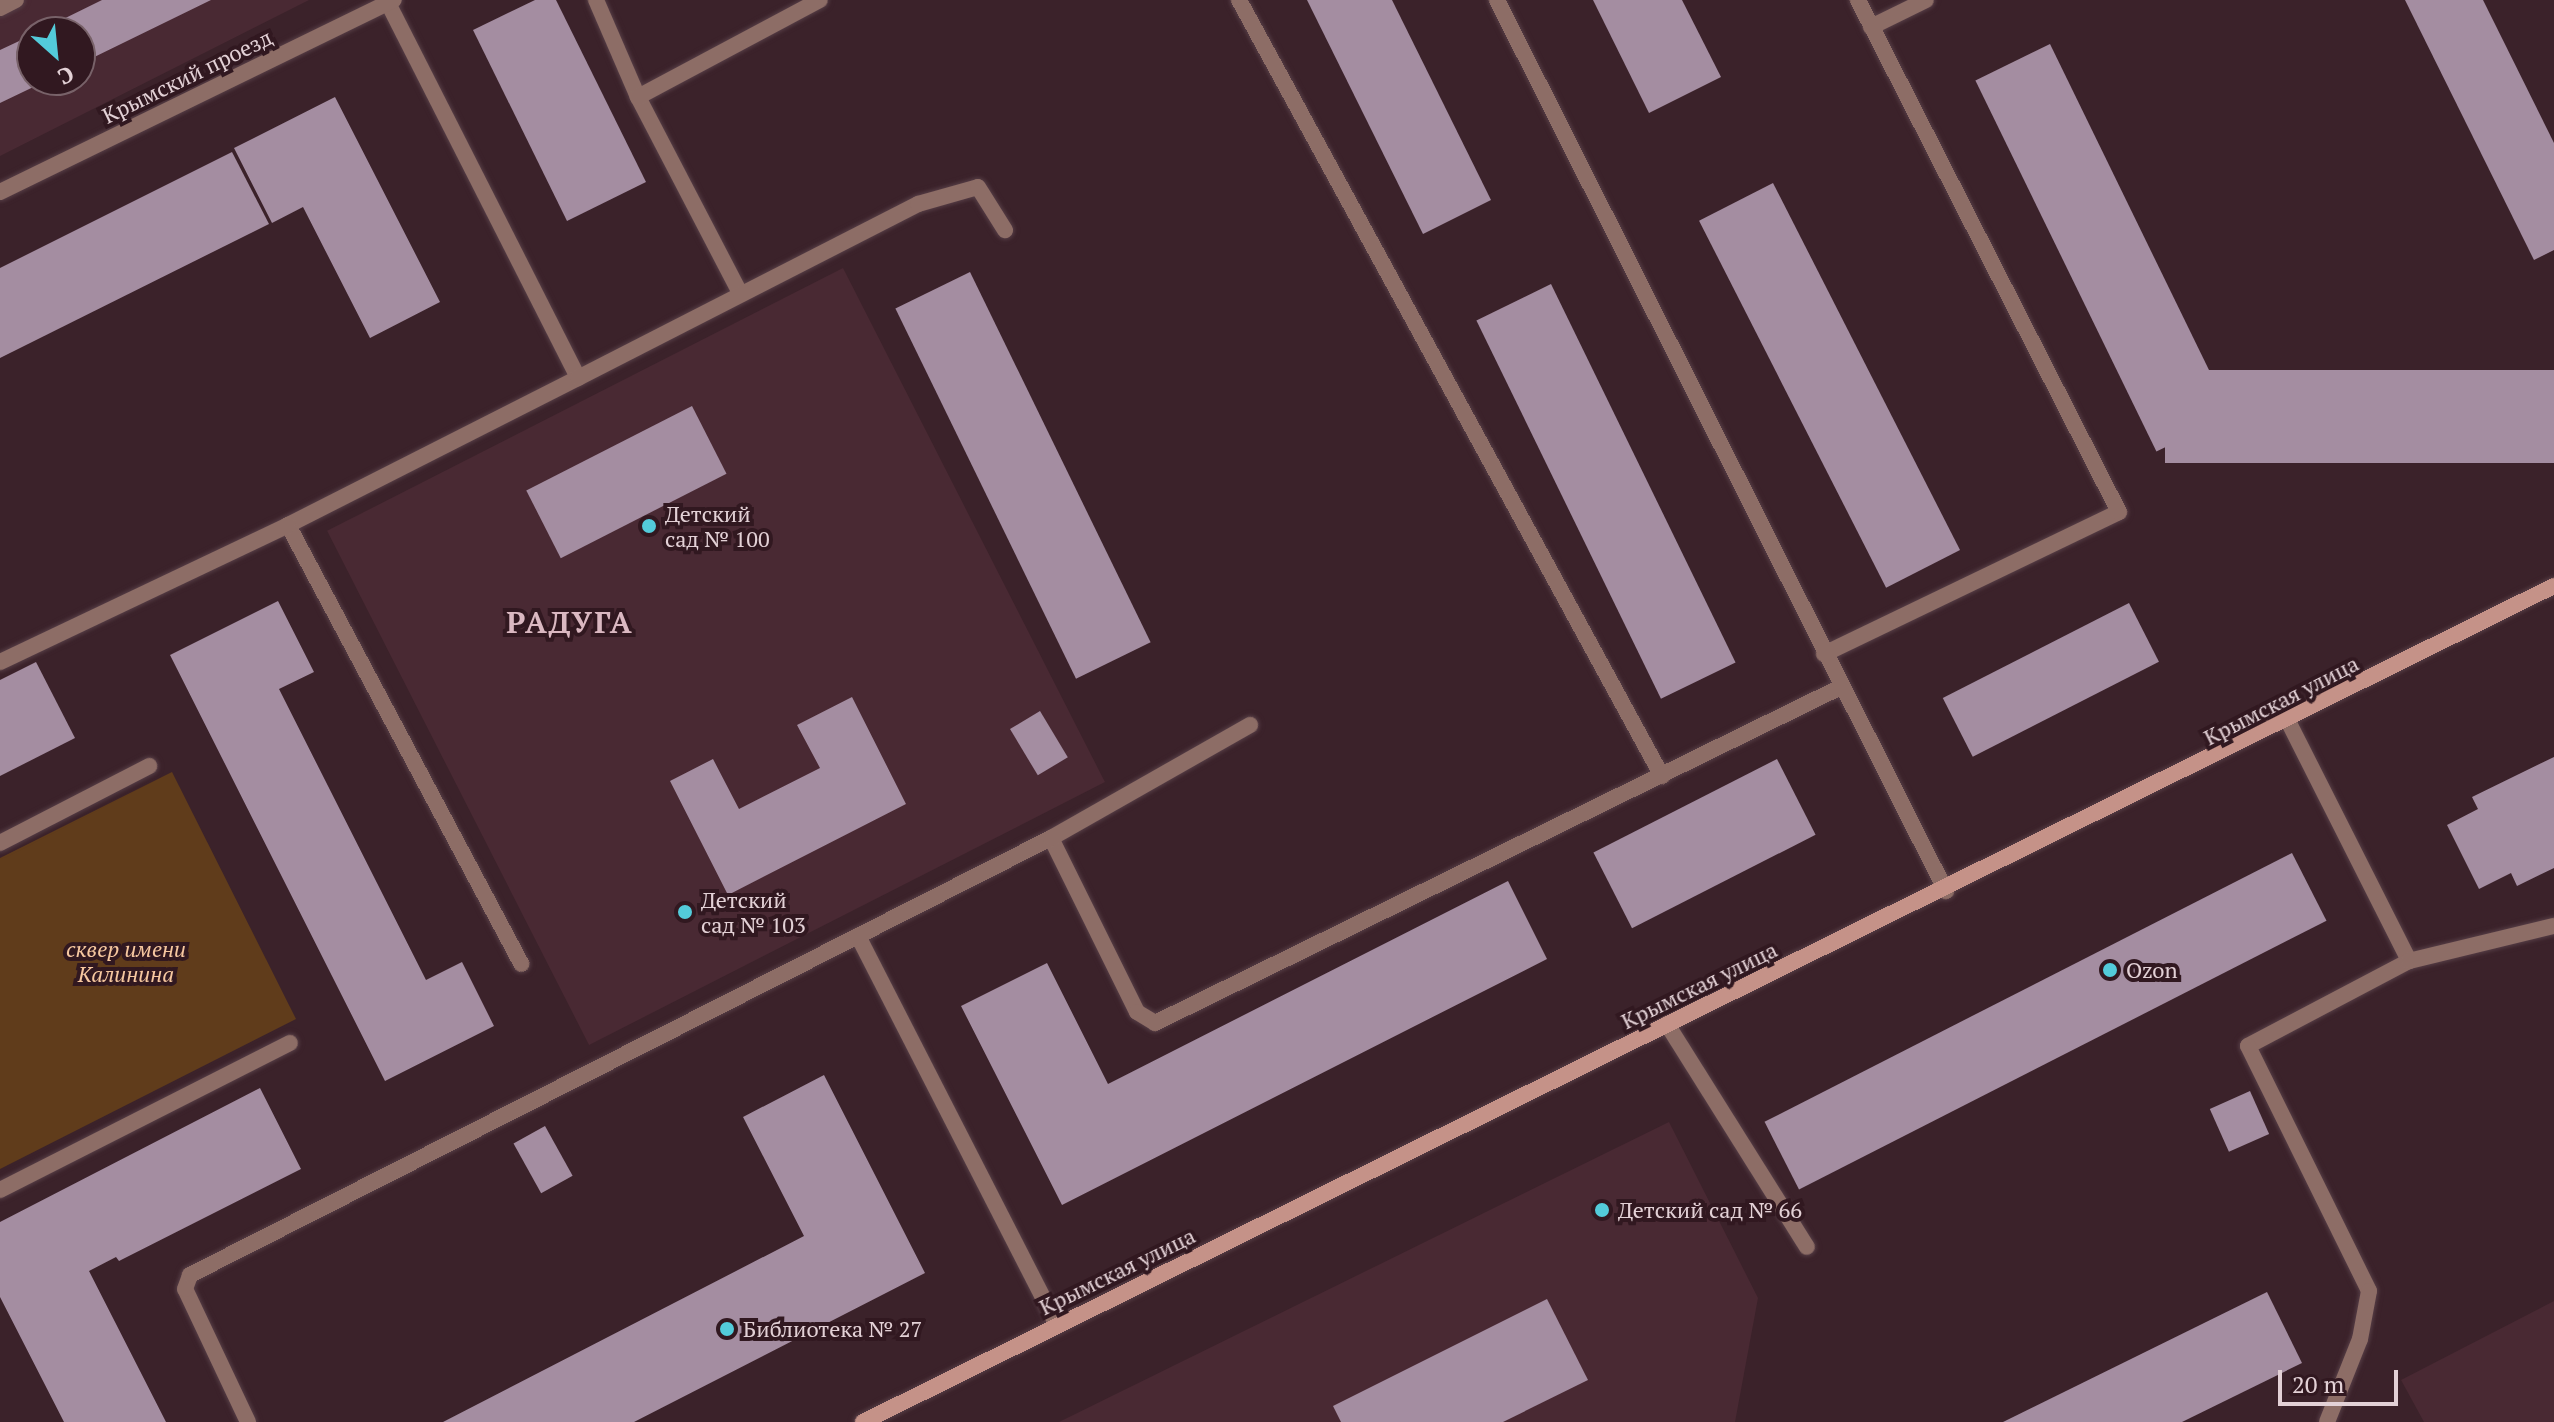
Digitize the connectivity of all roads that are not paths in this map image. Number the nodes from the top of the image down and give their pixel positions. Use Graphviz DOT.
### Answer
graph roads {
  1 [pos="16,0"];
  2 [pos="596,0"];
  3 [pos="820,0"];
  4 [pos="1239,0"];
  5 [pos="1497,0"];
  6 [pos="1858,0"];
  7 [pos="1926,0"];
  8 [pos="391,1"];
  9 [pos="0,8"];
  10 [pos="1871,27"];
  11 [pos="638,97"];
  12 [pos="0,192"];
  13 [pos="1005,230"];
  14 [pos="740,293"];
  15 [pos="578,378"];
  16 [pos="288,525"];
  17 [pos="2554,586"];
  18 [pos="1824,654"];
  19 [pos="0,662"];
  20 [pos="1841,687"];
  21 [pos="2288,721"];
  22 [pos="1250,725"];
  23 [pos="149,766"];
  24 [pos="1662,776"];
  25 [pos="1051,838"];
  26 [pos="0,843"];
  27 [pos="1946,891"];
  28 [pos="2554,926"];
  29 [pos="858,936"];
  30 [pos="2409,961"];
  31 [pos="521,964"];
  32 [pos="1667,1024"];
  33 [pos="290,1043"];
  34 [pos="0,1190"];
  35 [pos="1807,1247"];
  36 [pos="1057,1325"];
  37 [pos="248,1422"];
  38 [pos="863,1422"];
  39 [pos="2327,1422"];
  1 -- 9 [label="street"];
  2 -- 11 [label="street"];
  3 -- 11 [label="street"];
  4 -- 24 [label="street"];
  5 -- 18 [label="street"];
  6 -- 10 [label="street"];
  7 -- 10 [label="street"];
  8 -- 12 [label="street, Крымский проезд"];
  8 -- 15 [label="street"];
  10 -- 18 [label="street"];
  11 -- 14 [label="street"];
  13 -- 14 [label="street"];
  14 -- 15 [label="street"];
  15 -- 16 [label="street"];
  16 -- 19 [label="street"];
  16 -- 31 [label="street"];
  17 -- 21 [label="main road, Крымская улица"];
  18 -- 20 [label="street"];
  20 -- 24 [label="street"];
  20 -- 27 [label="street"];
  21 -- 27 [label="main road, Крымская улица"];
  21 -- 30 [label="street"];
  22 -- 25 [label="street"];
  23 -- 26 [label="street"];
  24 -- 25 [label="street"];
  25 -- 29 [label="street"];
  27 -- 32 [label="main road, Крымская улица"];
  28 -- 30 [label="street"];
  29 -- 36 [label="street"];
  29 -- 37 [label="street"];
  30 -- 39 [label="street"];
  32 -- 35 [label="street"];
  32 -- 36 [label="main road, Крымская улица"];
  33 -- 34 [label="street"];
  36 -- 38 [label="main road, Крымская улица"];
}
